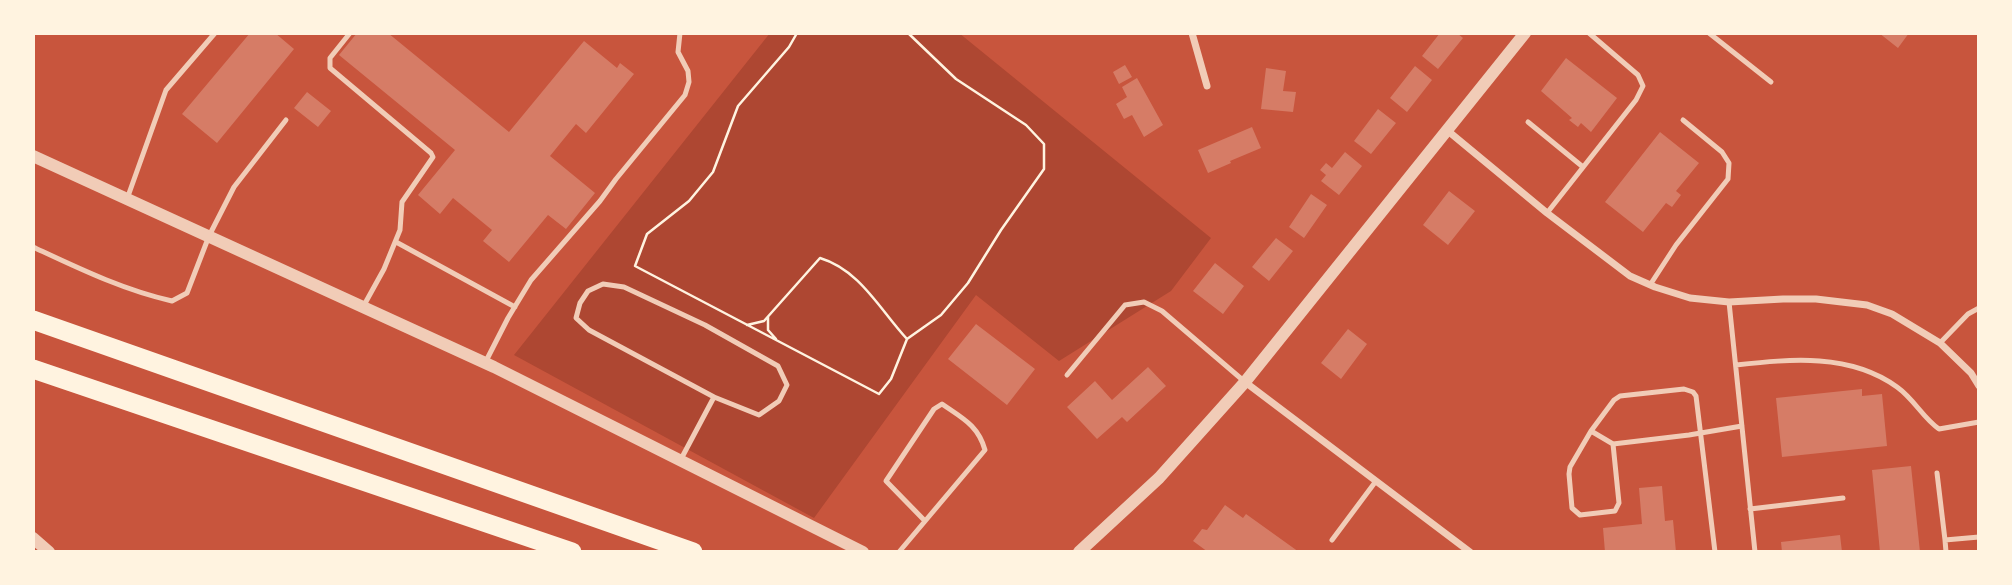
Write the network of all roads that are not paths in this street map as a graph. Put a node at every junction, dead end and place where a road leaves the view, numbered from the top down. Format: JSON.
{"nodes":[{"id":1,"x":215,"y":33,"type":"edge"},
{"id":2,"x":350,"y":33,"type":"edge"},
{"id":3,"x":680,"y":33,"type":"edge"},
{"id":4,"x":1192,"y":33,"type":"edge"},
{"id":5,"x":1525,"y":33,"type":"edge"},
{"id":6,"x":1589,"y":33,"type":"edge"},
{"id":7,"x":1709,"y":33,"type":"edge"},
{"id":8,"x":1771,"y":82,"type":"dead end"},
{"id":9,"x":1207,"y":86,"type":"dead end"},
{"id":10,"x":286,"y":120,"type":"dead end"},
{"id":11,"x":1682,"y":120,"type":"dead end"},
{"id":12,"x":1528,"y":122,"type":"dead end"},
{"id":13,"x":1447,"y":131,"type":"junction"},
{"id":14,"x":33,"y":156,"type":"edge"},
{"id":15,"x":1583,"y":167,"type":"junction"},
{"id":16,"x":127,"y":199,"type":"junction"},
{"id":17,"x":1546,"y":213,"type":"junction"},
{"id":18,"x":209,"y":236,"type":"junction"},
{"id":19,"x":396,"y":242,"type":"junction"},
{"id":20,"x":33,"y":247,"type":"edge"},
{"id":21,"x":1650,"y":285,"type":"junction"},
{"id":22,"x":1729,"y":302,"type":"junction"},
{"id":23,"x":363,"y":307,"type":"junction"},
{"id":24,"x":515,"y":307,"type":"junction"},
{"id":25,"x":1979,"y":308,"type":"edge"},
{"id":26,"x":33,"y":320,"type":"edge"},
{"id":27,"x":1940,"y":343,"type":"junction"},
{"id":28,"x":485,"y":363,"type":"junction"},
{"id":29,"x":1736,"y":365,"type":"junction"},
{"id":30,"x":33,"y":369,"type":"edge"},
{"id":31,"x":1067,"y":375,"type":"dead end"},
{"id":32,"x":1245,"y":382,"type":"junction"},
{"id":33,"x":1979,"y":386,"type":"edge"},
{"id":34,"x":714,"y":397,"type":"junction"},
{"id":35,"x":1979,"y":422,"type":"edge"},
{"id":36,"x":1742,"y":426,"type":"junction"},
{"id":37,"x":1591,"y":431,"type":"junction"},
{"id":38,"x":1702,"y":433,"type":"junction"},
{"id":39,"x":1613,"y":444,"type":"junction"},
{"id":40,"x":680,"y":461,"type":"junction"},
{"id":41,"x":1937,"y":473,"type":"dead end"},
{"id":42,"x":1376,"y":481,"type":"junction"},
{"id":43,"x":1843,"y":498,"type":"dead end"},
{"id":44,"x":1750,"y":509,"type":"junction"},
{"id":45,"x":925,"y":521,"type":"junction"},
{"id":46,"x":1979,"y":537,"type":"edge"},
{"id":47,"x":33,"y":538,"type":"edge"},
{"id":48,"x":1332,"y":540,"type":"dead end"},
{"id":49,"x":1945,"y":540,"type":"junction"},
{"id":50,"x":1079,"y":551,"type":"edge"},
{"id":51,"x":49,"y":552,"type":"edge"},
{"id":52,"x":572,"y":552,"type":"edge"},
{"id":53,"x":693,"y":552,"type":"edge"},
{"id":54,"x":863,"y":552,"type":"edge"},
{"id":55,"x":899,"y":552,"type":"edge"},
{"id":56,"x":1470,"y":552,"type":"edge"},
{"id":57,"x":1715,"y":552,"type":"edge"},
{"id":58,"x":1755,"y":552,"type":"edge"},
{"id":59,"x":1947,"y":552,"type":"edge"}],
"edges":[{"from":1,"to":16,"type":"lane"},
{"from":2,"to":19,"type":"lane"},
{"from":3,"to":24,"type":"lane"},
{"from":4,"to":9,"type":"street"},
{"from":5,"to":13,"type":"street"},
{"from":6,"to":15,"type":"lane"},
{"from":7,"to":8,"type":"lane"},
{"from":10,"to":18,"type":"lane"},
{"from":11,"to":21,"type":"lane"},
{"from":12,"to":15,"type":"lane"},
{"from":13,"to":17,"type":"street"},
{"from":13,"to":32,"type":"street"},
{"from":14,"to":16,"type":"street"},
{"from":15,"to":17,"type":"lane"},
{"from":16,"to":18,"type":"street"},
{"from":17,"to":21,"type":"street"},
{"from":18,"to":20,"type":"lane"},
{"from":18,"to":23,"type":"street"},
{"from":19,"to":23,"type":"lane"},
{"from":19,"to":24,"type":"lane"},
{"from":21,"to":22,"type":"street"},
{"from":22,"to":27,"type":"street"},
{"from":22,"to":29,"type":"lane"},
{"from":23,"to":28,"type":"street"},
{"from":24,"to":28,"type":"lane"},
{"from":25,"to":27,"type":"lane"},
{"from":26,"to":53,"type":"highway"},
{"from":27,"to":33,"type":"street"},
{"from":28,"to":40,"type":"street"},
{"from":29,"to":35,"type":"lane"},
{"from":29,"to":36,"type":"lane"},
{"from":30,"to":52,"type":"highway"},
{"from":31,"to":32,"type":"lane"},
{"from":32,"to":42,"type":"street"},
{"from":32,"to":50,"type":"street"},
{"from":34,"to":34,"type":"lane"},
{"from":34,"to":40,"type":"lane"},
{"from":36,"to":38,"type":"lane"},
{"from":36,"to":44,"type":"lane"},
{"from":37,"to":38,"type":"lane"},
{"from":37,"to":39,"type":"lane"},
{"from":37,"to":39,"type":"lane"},
{"from":38,"to":39,"type":"lane"},
{"from":38,"to":57,"type":"lane"},
{"from":40,"to":54,"type":"street"},
{"from":41,"to":49,"type":"lane"},
{"from":42,"to":48,"type":"lane"},
{"from":42,"to":56,"type":"street"},
{"from":43,"to":44,"type":"lane"},
{"from":44,"to":58,"type":"lane"},
{"from":45,"to":45,"type":"lane"},
{"from":45,"to":55,"type":"lane"},
{"from":46,"to":49,"type":"lane"},
{"from":47,"to":51,"type":"street"},
{"from":49,"to":59,"type":"lane"}]}
